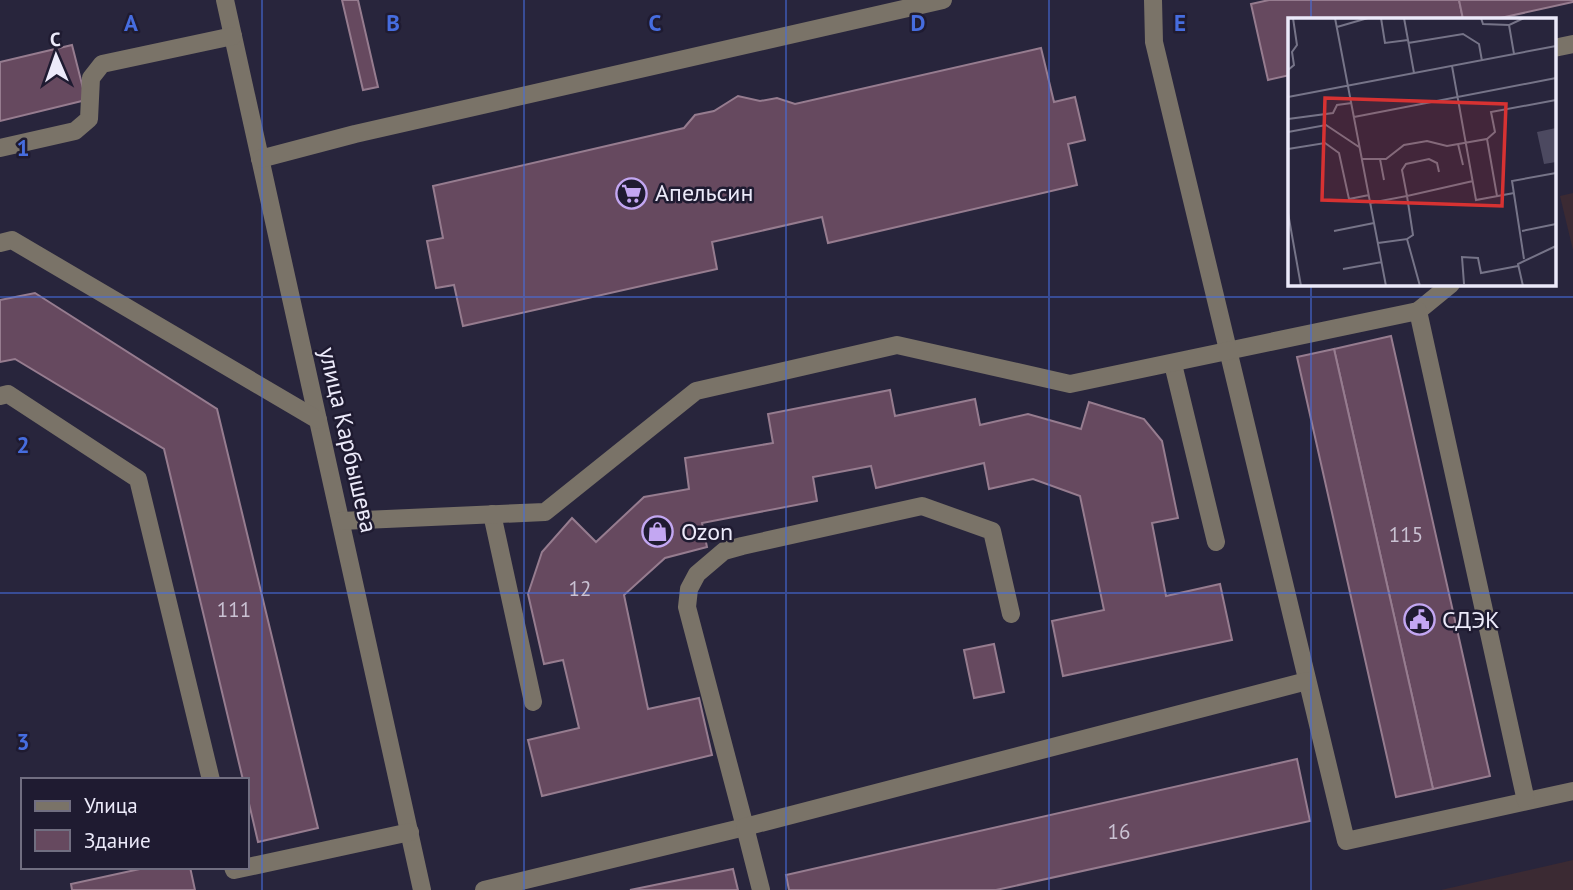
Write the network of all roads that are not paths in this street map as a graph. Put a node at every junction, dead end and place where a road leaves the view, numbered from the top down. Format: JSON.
{"nodes":[{"id":1,"x":225,"y":0,"type":"edge"},
{"id":2,"x":943,"y":0,"type":"edge"},
{"id":3,"x":1153,"y":0,"type":"edge"},
{"id":4,"x":233,"y":36,"type":"junction"},
{"id":5,"x":0,"y":148,"type":"edge"},
{"id":6,"x":260,"y":159,"type":"junction"},
{"id":7,"x":0,"y":243,"type":"edge"},
{"id":8,"x":1450,"y":285,"type":"edge"},
{"id":9,"x":1418,"y":311,"type":"junction"},
{"id":10,"x":1227,"y":353,"type":"junction"},
{"id":11,"x":1173,"y":364,"type":"junction"},
{"id":12,"x":0,"y":396,"type":"edge"},
{"id":13,"x":318,"y":420,"type":"junction"},
{"id":14,"x":492,"y":514,"type":"junction"},
{"id":15,"x":341,"y":521,"type":"junction"},
{"id":16,"x":1216,"y":542,"type":"dead end"},
{"id":17,"x":1011,"y":614,"type":"dead end"},
{"id":18,"x":1307,"y":681,"type":"junction"},
{"id":19,"x":533,"y":702,"type":"dead end"},
{"id":20,"x":211,"y":778,"type":"edge"},
{"id":21,"x":1573,"y":791,"type":"edge"},
{"id":22,"x":1526,"y":801,"type":"junction"},
{"id":23,"x":745,"y":827,"type":"junction"},
{"id":24,"x":410,"y":832,"type":"junction"},
{"id":25,"x":248,"y":867,"type":"edge"},
{"id":26,"x":422,"y":890,"type":"edge"},
{"id":27,"x":484,"y":890,"type":"edge"},
{"id":28,"x":761,"y":890,"type":"edge"}],
"edges":[{"from":1,"to":4,"type":"street","name":"улица Карбышева"},
{"from":2,"to":6,"type":"street"},
{"from":3,"to":10,"type":"street"},
{"from":4,"to":5,"type":"street"},
{"from":4,"to":6,"type":"street","name":"улица Карбышева"},
{"from":6,"to":13,"type":"street","name":"улица Карбышева"},
{"from":7,"to":13,"type":"street"},
{"from":8,"to":9,"type":"street"},
{"from":9,"to":10,"type":"street"},
{"from":9,"to":22,"type":"street"},
{"from":10,"to":11,"type":"street"},
{"from":10,"to":18,"type":"street"},
{"from":11,"to":14,"type":"street"},
{"from":11,"to":16,"type":"street"},
{"from":12,"to":20,"type":"street"},
{"from":13,"to":15,"type":"street","name":"улица Карбышева"},
{"from":14,"to":15,"type":"street"},
{"from":14,"to":19,"type":"street"},
{"from":15,"to":24,"type":"street","name":"улица Карбышева"},
{"from":17,"to":23,"type":"street"},
{"from":18,"to":22,"type":"street"},
{"from":18,"to":23,"type":"street"},
{"from":21,"to":22,"type":"street"},
{"from":23,"to":27,"type":"street"},
{"from":23,"to":28,"type":"street"},
{"from":24,"to":25,"type":"street"},
{"from":24,"to":26,"type":"street","name":"улица Карбышева"}]}
